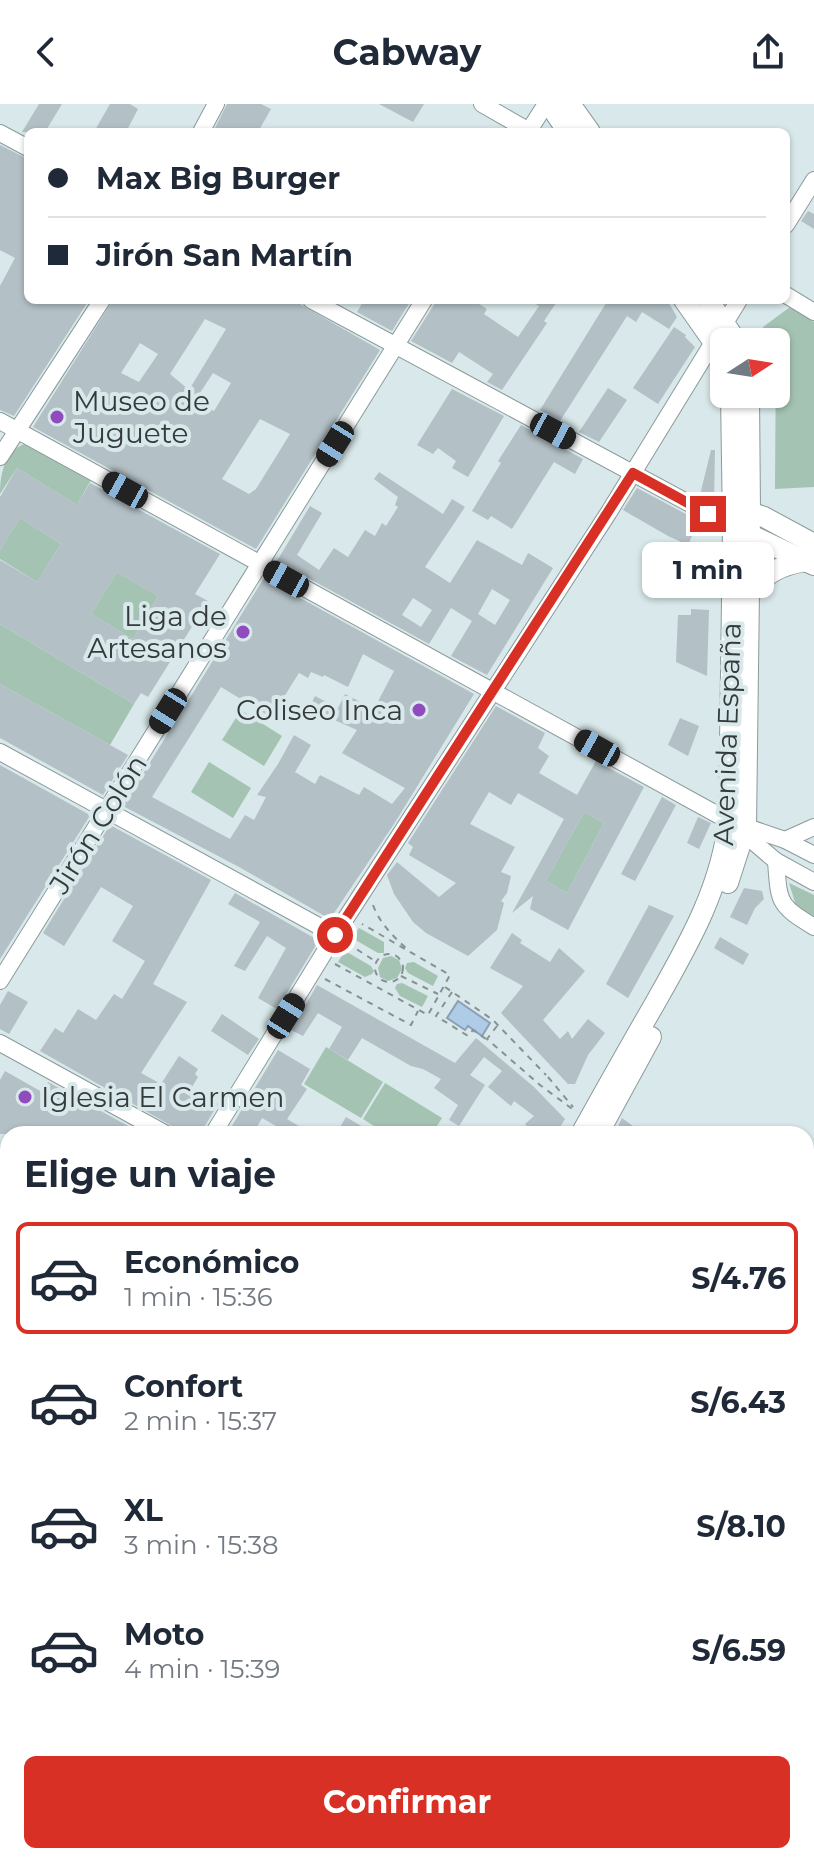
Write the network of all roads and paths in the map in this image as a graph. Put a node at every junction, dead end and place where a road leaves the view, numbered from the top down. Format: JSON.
{"nodes":[{"id":1,"x":216,"y":104,"type":"edge"},
{"id":2,"x":482,"y":104,"type":"edge"},
{"id":3,"x":547,"y":104,"type":"edge"},
{"id":4,"x":570,"y":104,"type":"edge"},
{"id":5,"x":203,"y":128,"type":"edge"},
{"id":6,"x":524,"y":128,"type":"edge"},
{"id":7,"x":531,"y":128,"type":"edge"},
{"id":8,"x":565,"y":128,"type":"edge"},
{"id":9,"x":587,"y":128,"type":"edge"},
{"id":10,"x":0,"y":133,"type":"edge"},
{"id":11,"x":24,"y":146,"type":"edge"},
{"id":12,"x":814,"y":180,"type":"edge"},
{"id":13,"x":790,"y":219,"type":"edge"},
{"id":14,"x":790,"y":297,"type":"edge"},
{"id":15,"x":99,"y":304,"type":"edge"},
{"id":16,"x":318,"y":304,"type":"edge"},
{"id":17,"x":422,"y":304,"type":"edge"},
{"id":18,"x":687,"y":304,"type":"edge"},
{"id":19,"x":711,"y":304,"type":"edge"},
{"id":20,"x":737,"y":304,"type":"edge"},
{"id":21,"x":814,"y":312,"type":"edge"},
{"id":22,"x":725,"y":324,"type":"junction"},
{"id":23,"x":724,"y":328,"type":"edge"},
{"id":24,"x":728,"y":328,"type":"edge"},
{"id":25,"x":710,"y":337,"type":"edge"},
{"id":26,"x":395,"y":347,"type":"junction"},
{"id":27,"x":710,"y":363,"type":"edge"},
{"id":28,"x":732,"y":408,"type":"edge"},
{"id":29,"x":748,"y":408,"type":"edge"},
{"id":30,"x":0,"y":421,"type":"edge"},
{"id":31,"x":17,"y":430,"type":"junction"},
{"id":32,"x":0,"y":457,"type":"edge"},
{"id":33,"x":633,"y":473,"type":"junction"},
{"id":34,"x":741,"y":520,"type":"junction"},
{"id":35,"x":812,"y":551,"type":"edge"},
{"id":36,"x":260,"y":565,"type":"junction"},
{"id":37,"x":748,"y":596,"type":"junction"},
{"id":38,"x":492,"y":690,"type":"junction"},
{"id":39,"x":0,"y":752,"type":"edge"},
{"id":40,"x":107,"y":809,"type":"junction"},
{"id":41,"x":814,"y":827,"type":"edge"},
{"id":42,"x":740,"y":828,"type":"junction"},
{"id":43,"x":785,"y":840,"type":"junction"},
{"id":44,"x":814,"y":855,"type":"edge"},
{"id":45,"x":776,"y":861,"type":"junction"},
{"id":46,"x":814,"y":882,"type":"edge"},
{"id":47,"x":372,"y":900,"type":"dead end"},
{"id":48,"x":358,"y":922,"type":"dead end"},
{"id":49,"x":814,"y":927,"type":"edge"},
{"id":50,"x":339,"y":938,"type":"junction"},
{"id":51,"x":412,"y":953,"type":"junction"},
{"id":52,"x":376,"y":962,"type":"junction"},
{"id":53,"x":334,"y":964,"type":"dead end"},
{"id":54,"x":401,"y":976,"type":"junction"},
{"id":55,"x":325,"y":979,"type":"dead end"},
{"id":56,"x":0,"y":981,"type":"edge"},
{"id":57,"x":444,"y":986,"type":"junction"},
{"id":58,"x":452,"y":991,"type":"junction"},
{"id":59,"x":439,"y":995,"type":"junction"},
{"id":60,"x":419,"y":1010,"type":"junction"},
{"id":61,"x":430,"y":1012,"type":"junction"},
{"id":62,"x":436,"y":1016,"type":"junction"},
{"id":63,"x":497,"y":1025,"type":"junction"},
{"id":64,"x":487,"y":1039,"type":"junction"},
{"id":65,"x":0,"y":1043,"type":"edge"},
{"id":66,"x":151,"y":1126,"type":"edge"},
{"id":67,"x":218,"y":1126,"type":"edge"},
{"id":68,"x":599,"y":1126,"type":"edge"}],
"edges":[{"from":1,"to":5,"type":"street"},
{"from":2,"to":6,"type":"street"},
{"from":3,"to":7,"type":"street"},
{"from":3,"to":8,"type":"main road"},
{"from":4,"to":9,"type":"main road"},
{"from":10,"to":11,"type":"street"},
{"from":12,"to":13,"type":"street"},
{"from":14,"to":21,"type":"street"},
{"from":15,"to":31,"type":"street"},
{"from":16,"to":26,"type":"street"},
{"from":17,"to":26,"type":"street","name":"Jirón Colón"},
{"from":18,"to":25,"type":"main road"},
{"from":19,"to":22,"type":"main road"},
{"from":20,"to":22,"type":"street"},
{"from":22,"to":23,"type":"street"},
{"from":22,"to":24,"type":"main road"},
{"from":26,"to":33,"type":"street"},
{"from":26,"to":36,"type":"street","name":"Jirón Colón"},
{"from":27,"to":33,"type":"street"},
{"from":28,"to":34,"type":"main road","name":"Avenida España"},
{"from":29,"to":34,"type":"main road","name":"Avenida España"},
{"from":30,"to":31,"type":"street"},
{"from":31,"to":32,"type":"street"},
{"from":31,"to":36,"type":"street"},
{"from":33,"to":34,"type":"street"},
{"from":33,"to":38,"type":"street"},
{"from":34,"to":35,"type":"main road"},
{"from":34,"to":37,"type":"main road","name":"Avenida España"},
{"from":34,"to":42,"type":"main road","name":"Avenida España"},
{"from":35,"to":37,"type":"main road"},
{"from":36,"to":38,"type":"street"},
{"from":36,"to":40,"type":"street","name":"Jirón Colón"},
{"from":37,"to":42,"type":"main road","name":"Avenida España"},
{"from":38,"to":42,"type":"street"},
{"from":38,"to":50,"type":"street"},
{"from":39,"to":40,"type":"street"},
{"from":40,"to":50,"type":"street"},
{"from":40,"to":56,"type":"street","name":"Jirón Colón"},
{"from":41,"to":43,"type":"street"},
{"from":42,"to":43,"type":"street"},
{"from":42,"to":45,"type":"street"},
{"from":42,"to":68,"type":"main road","name":"Avenida España"},
{"from":43,"to":44,"type":"street"},
{"from":45,"to":46,"type":"street"},
{"from":45,"to":49,"type":"street"},
{"from":47,"to":51,"type":"path"},
{"from":48,"to":51,"type":"path"},
{"from":50,"to":52,"type":"path"},
{"from":50,"to":67,"type":"street"},
{"from":51,"to":57,"type":"path"},
{"from":52,"to":54,"type":"path"},
{"from":52,"to":54,"type":"path"},
{"from":53,"to":60,"type":"path"},
{"from":54,"to":59,"type":"path"},
{"from":55,"to":60,"type":"path"},
{"from":57,"to":58,"type":"path"},
{"from":57,"to":59,"type":"path"},
{"from":58,"to":62,"type":"path"},
{"from":58,"to":63,"type":"path"},
{"from":59,"to":61,"type":"path"},
{"from":60,"to":61,"type":"path"},
{"from":61,"to":62,"type":"path"},
{"from":62,"to":64,"type":"path"},
{"from":63,"to":64,"type":"path"},
{"from":63,"to":64,"type":"path"},
{"from":65,"to":66,"type":"street"}]}
